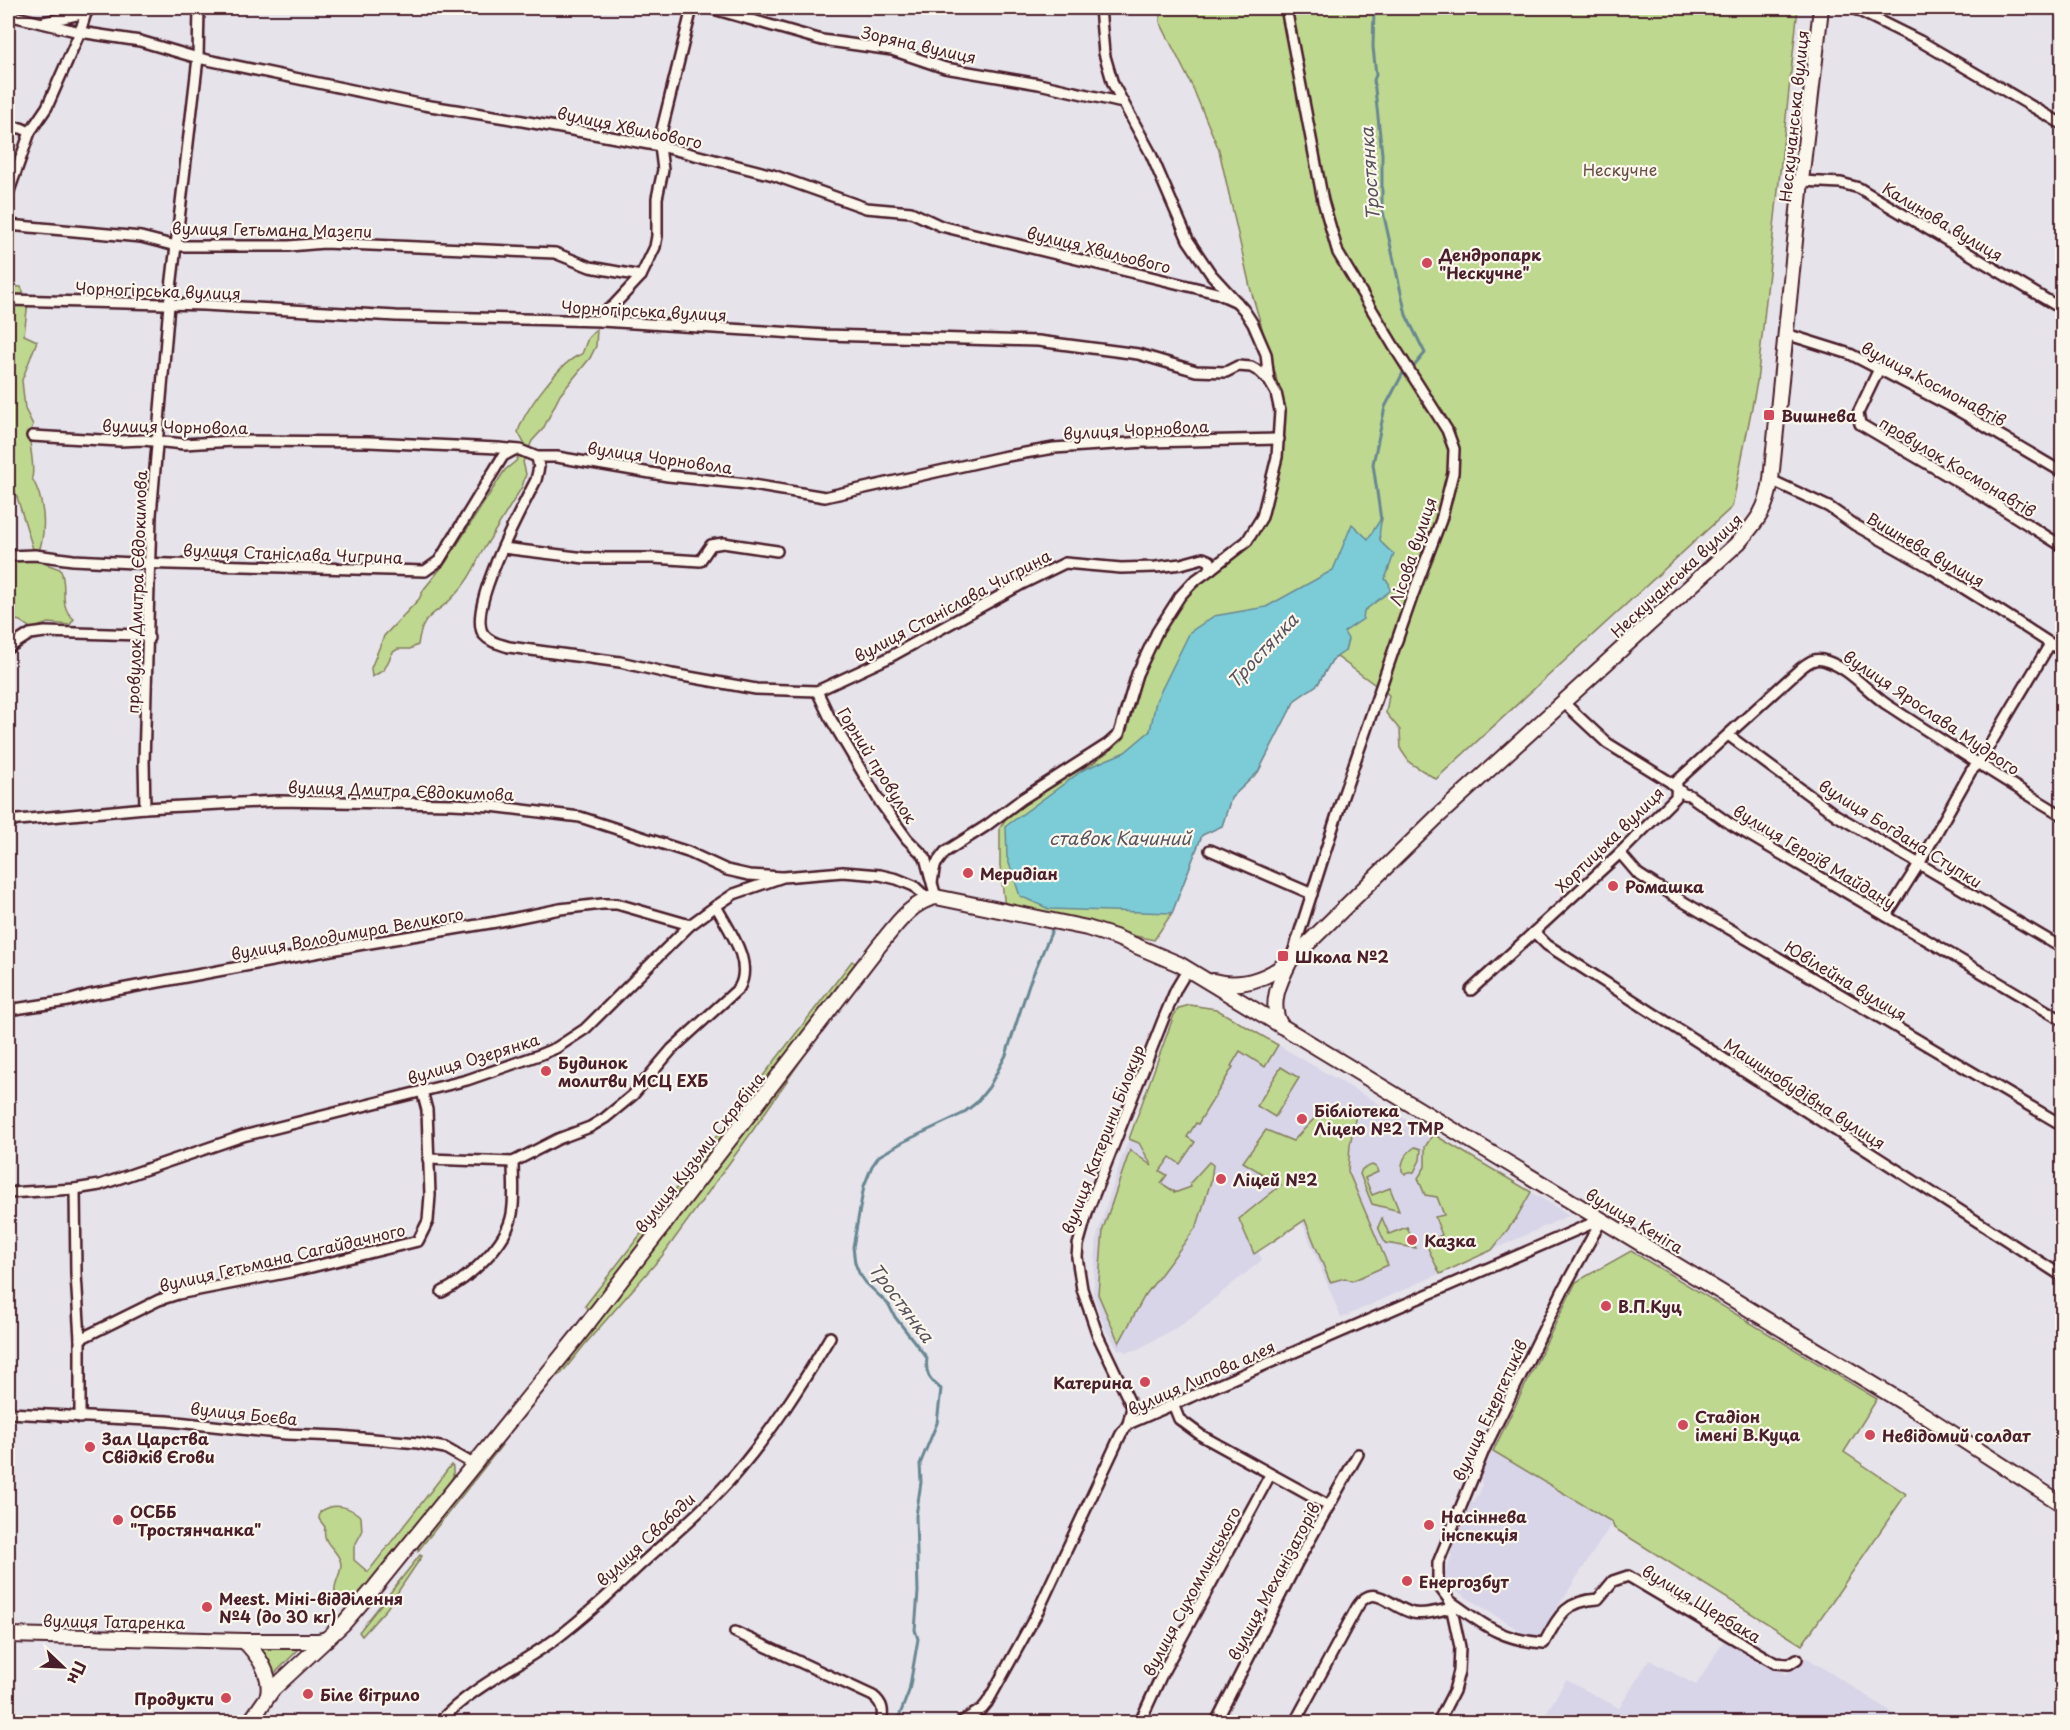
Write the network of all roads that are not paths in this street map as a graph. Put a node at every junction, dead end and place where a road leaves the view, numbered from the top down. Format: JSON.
{"nodes":[{"id":1,"x":199,"y":8,"type":"edge"},
{"id":2,"x":692,"y":8,"type":"edge"},
{"id":3,"x":710,"y":8,"type":"edge"},
{"id":4,"x":1100,"y":8,"type":"edge"},
{"id":5,"x":1286,"y":8,"type":"edge"},
{"id":6,"x":1821,"y":8,"type":"edge"},
{"id":7,"x":1853,"y":8,"type":"edge"},
{"id":8,"x":89,"y":10,"type":"edge"},
{"id":9,"x":8,"y":15,"type":"edge"},
{"id":10,"x":40,"y":23,"type":"junction"},
{"id":11,"x":80,"y":32,"type":"junction"},
{"id":12,"x":198,"y":58,"type":"junction"},
{"id":13,"x":1124,"y":103,"type":"junction"},
{"id":14,"x":2062,"y":124,"type":"edge"},
{"id":15,"x":8,"y":127,"type":"edge"},
{"id":16,"x":30,"y":132,"type":"junction"},
{"id":17,"x":660,"y":146,"type":"junction"},
{"id":18,"x":1801,"y":181,"type":"junction"},
{"id":19,"x":8,"y":194,"type":"edge"},
{"id":20,"x":8,"y":225,"type":"edge"},
{"id":21,"x":176,"y":246,"type":"junction"},
{"id":22,"x":641,"y":276,"type":"junction"},
{"id":23,"x":8,"y":300,"type":"edge"},
{"id":24,"x":1237,"y":302,"type":"junction"},
{"id":25,"x":169,"y":305,"type":"junction"},
{"id":26,"x":2062,"y":309,"type":"edge"},
{"id":27,"x":601,"y":321,"type":"junction"},
{"id":28,"x":1786,"y":334,"type":"junction"},
{"id":29,"x":1879,"y":369,"type":"junction"},
{"id":30,"x":1269,"y":381,"type":"junction"},
{"id":31,"x":32,"y":436,"type":"dead end"},
{"id":32,"x":1279,"y":439,"type":"junction"},
{"id":33,"x":158,"y":441,"type":"junction"},
{"id":34,"x":520,"y":451,"type":"junction"},
{"id":35,"x":537,"y":457,"type":"junction"},
{"id":36,"x":2062,"y":472,"type":"edge"},
{"id":37,"x":1771,"y":480,"type":"junction"},
{"id":38,"x":2062,"y":546,"type":"edge"},
{"id":39,"x":503,"y":548,"type":"junction"},
{"id":40,"x":777,"y":551,"type":"dead end"},
{"id":41,"x":8,"y":556,"type":"edge"},
{"id":42,"x":150,"y":564,"type":"junction"},
{"id":43,"x":1211,"y":569,"type":"junction"},
{"id":44,"x":149,"y":638,"type":"junction"},
{"id":45,"x":2050,"y":644,"type":"junction"},
{"id":46,"x":8,"y":648,"type":"edge"},
{"id":47,"x":2062,"y":651,"type":"edge"},
{"id":48,"x":1813,"y":659,"type":"joint"},
{"id":49,"x":817,"y":691,"type":"junction"},
{"id":50,"x":1563,"y":702,"type":"junction"},
{"id":51,"x":1728,"y":735,"type":"junction"},
{"id":52,"x":1979,"y":763,"type":"junction"},
{"id":53,"x":1676,"y":787,"type":"junction"},
{"id":54,"x":145,"y":808,"type":"junction"},
{"id":55,"x":2062,"y":815,"type":"edge"},
{"id":56,"x":8,"y":821,"type":"edge"},
{"id":57,"x":1210,"y":850,"type":"dead end"},
{"id":58,"x":1620,"y":853,"type":"junction"},
{"id":59,"x":1919,"y":864,"type":"junction"},
{"id":60,"x":783,"y":877,"type":"junction"},
{"id":61,"x":932,"y":883,"type":"junction"},
{"id":62,"x":1312,"y":894,"type":"junction"},
{"id":63,"x":932,"y":898,"type":"junction"},
{"id":64,"x":716,"y":906,"type":"junction"},
{"id":65,"x":1886,"y":916,"type":"junction"},
{"id":66,"x":690,"y":925,"type":"junction"},
{"id":67,"x":1534,"y":932,"type":"junction"},
{"id":68,"x":2062,"y":948,"type":"edge"},
{"id":69,"x":1290,"y":961,"type":"junction"},
{"id":70,"x":1188,"y":969,"type":"junction"},
{"id":71,"x":1202,"y":978,"type":"junction"},
{"id":72,"x":1471,"y":990,"type":"dead end"},
{"id":73,"x":8,"y":1010,"type":"edge"},
{"id":74,"x":2062,"y":1020,"type":"edge"},
{"id":75,"x":1281,"y":1026,"type":"junction"},
{"id":76,"x":422,"y":1091,"type":"junction"},
{"id":77,"x":2062,"y":1125,"type":"edge"},
{"id":78,"x":428,"y":1159,"type":"junction"},
{"id":79,"x":513,"y":1162,"type":"junction"},
{"id":80,"x":75,"y":1189,"type":"junction"},
{"id":81,"x":8,"y":1193,"type":"edge"},
{"id":82,"x":1602,"y":1219,"type":"junction"},
{"id":83,"x":2062,"y":1276,"type":"edge"},
{"id":84,"x":442,"y":1292,"type":"dead end"},
{"id":85,"x":830,"y":1337,"type":"dead end"},
{"id":86,"x":80,"y":1339,"type":"junction"},
{"id":87,"x":1173,"y":1404,"type":"junction"},
{"id":88,"x":8,"y":1413,"type":"edge"},
{"id":89,"x":80,"y":1418,"type":"junction"},
{"id":90,"x":1128,"y":1424,"type":"junction"},
{"id":91,"x":1358,"y":1454,"type":"dead end"},
{"id":92,"x":473,"y":1464,"type":"junction"},
{"id":93,"x":1270,"y":1475,"type":"junction"},
{"id":94,"x":2062,"y":1504,"type":"edge"},
{"id":95,"x":1329,"y":1506,"type":"junction"},
{"id":96,"x":1450,"y":1605,"type":"junction"},
{"id":97,"x":735,"y":1632,"type":"dead end"},
{"id":98,"x":8,"y":1635,"type":"edge"},
{"id":99,"x":327,"y":1639,"type":"junction"},
{"id":100,"x":244,"y":1641,"type":"junction"},
{"id":101,"x":1797,"y":1659,"type":"dead end"},
{"id":102,"x":268,"y":1695,"type":"junction"},
{"id":103,"x":250,"y":1722,"type":"edge"},
{"id":104,"x":439,"y":1722,"type":"edge"},
{"id":105,"x":882,"y":1722,"type":"edge"},
{"id":106,"x":961,"y":1722,"type":"edge"},
{"id":107,"x":1140,"y":1722,"type":"edge"},
{"id":108,"x":1216,"y":1722,"type":"edge"},
{"id":109,"x":1295,"y":1722,"type":"edge"},
{"id":110,"x":1438,"y":1722,"type":"edge"}],
"edges":[{"from":1,"to":12,"type":"street","name":"провулок Дмитра Євдокимова"},
{"from":2,"to":17,"type":"street"},
{"from":3,"to":13,"type":"street","name":"Зоряна вулиця"},
{"from":4,"to":13,"type":"street"},
{"from":5,"to":62,"type":"street","name":"Лісова вулиця"},
{"from":6,"to":18,"type":"main road","name":"Нескучанська вулиця"},
{"from":7,"to":14,"type":"street"},
{"from":8,"to":10,"type":"street"},
{"from":8,"to":11,"type":"street"},
{"from":9,"to":10,"type":"street","name":"вулиця Хвильового"},
{"from":10,"to":11,"type":"street","name":"вулиця Хвильового"},
{"from":11,"to":12,"type":"street","name":"вулиця Хвильового"},
{"from":11,"to":16,"type":"street"},
{"from":12,"to":17,"type":"street","name":"вулиця Хвильового"},
{"from":12,"to":21,"type":"street","name":"провулок Дмитра Євдокимова"},
{"from":13,"to":24,"type":"street"},
{"from":15,"to":16,"type":"street"},
{"from":16,"to":19,"type":"street"},
{"from":17,"to":22,"type":"street"},
{"from":17,"to":24,"type":"street","name":"вулиця Хвильового"},
{"from":18,"to":26,"type":"street","name":"Калинова вулиця"},
{"from":18,"to":28,"type":"main road","name":"Нескучанська вулиця"},
{"from":20,"to":21,"type":"street","name":"вулиця Гетьмана Мазепи"},
{"from":21,"to":22,"type":"street","name":"вулиця Гетьмана Мазепи"},
{"from":21,"to":25,"type":"street","name":"провулок Дмитра Євдокимова"},
{"from":22,"to":27,"type":"street"},
{"from":23,"to":25,"type":"street","name":"Чорногірська вулиця"},
{"from":24,"to":30,"type":"street"},
{"from":25,"to":27,"type":"street","name":"Чорногірська вулиця"},
{"from":25,"to":33,"type":"street","name":"провулок Дмитра Євдокимова"},
{"from":27,"to":30,"type":"street","name":"Чорногірська вулиця"},
{"from":28,"to":29,"type":"street","name":"вулиця Космонавтів"},
{"from":28,"to":37,"type":"main road","name":"Нескучанська вулиця"},
{"from":29,"to":36,"type":"street","name":"вулиця Космонавтів"},
{"from":29,"to":38,"type":"street","name":"провулок Космонавтів"},
{"from":30,"to":32,"type":"street"},
{"from":31,"to":33,"type":"street","name":"вулиця Чорновола"},
{"from":32,"to":35,"type":"street","name":"вулиця Чорновола"},
{"from":32,"to":43,"type":"street"},
{"from":33,"to":34,"type":"street","name":"вулиця Чорновола"},
{"from":33,"to":42,"type":"street","name":"провулок Дмитра Євдокимова"},
{"from":34,"to":35,"type":"street","name":"вулиця Чорновола"},
{"from":34,"to":42,"type":"street","name":"вулиця Станіслава Чигрина"},
{"from":35,"to":39,"type":"street","name":"вулиця Станіслава Чигрина"},
{"from":37,"to":45,"type":"street","name":"Вишнева вулиця"},
{"from":37,"to":50,"type":"main road","name":"Нескучанська вулиця"},
{"from":39,"to":40,"type":"street"},
{"from":39,"to":49,"type":"street","name":"вулиця Станіслава Чигрина"},
{"from":41,"to":42,"type":"street","name":"вулиця Станіслава Чигрина"},
{"from":42,"to":44,"type":"street","name":"провулок Дмитра Євдокимова"},
{"from":43,"to":49,"type":"street","name":"вулиця Станіслава Чигрина"},
{"from":43,"to":61,"type":"street"},
{"from":44,"to":46,"type":"street"},
{"from":44,"to":54,"type":"street","name":"провулок Дмитра Євдокимова"},
{"from":45,"to":47,"type":"street","name":"Вишнева вулиця"},
{"from":45,"to":52,"type":"street"},
{"from":48,"to":51,"type":"street","name":"Хортицька вулиця"},
{"from":48,"to":52,"type":"street","name":"вулиця Ярослава Мудрого"},
{"from":49,"to":61,"type":"street","name":"Горний провулок"},
{"from":50,"to":53,"type":"street","name":"вулиця Героїв Майдану"},
{"from":50,"to":69,"type":"main road","name":"Нескучанська вулиця"},
{"from":51,"to":53,"type":"street","name":"Хортицька вулиця"},
{"from":51,"to":59,"type":"street","name":"вулиця Богдана Ступки"},
{"from":52,"to":55,"type":"street","name":"вулиця Ярослава Мудрого"},
{"from":52,"to":59,"type":"street"},
{"from":53,"to":58,"type":"street","name":"Хортицька вулиця"},
{"from":53,"to":65,"type":"street","name":"вулиця Героїв Майдану"},
{"from":54,"to":56,"type":"street","name":"вулиця Дмитра Євдокимова"},
{"from":54,"to":60,"type":"street","name":"вулиця Дмитра Євдокимова"},
{"from":57,"to":62,"type":"street"},
{"from":58,"to":67,"type":"street","name":"Хортицька вулиця"},
{"from":58,"to":77,"type":"street","name":"Ювілейна вулиця"},
{"from":59,"to":65,"type":"street"},
{"from":59,"to":68,"type":"street","name":"вулиця Богдана Ступки"},
{"from":60,"to":63,"type":"street","name":"вулиця Озерянка"},
{"from":60,"to":64,"type":"street","name":"вулиця Озерянка"},
{"from":61,"to":63,"type":"street"},
{"from":62,"to":69,"type":"street","name":"Лісова вулиця"},
{"from":63,"to":70,"type":"main road"},
{"from":63,"to":92,"type":"main road","name":"вулиця Кузьми Скрябіна"},
{"from":64,"to":66,"type":"street","name":"вулиця Озерянка"},
{"from":64,"to":79,"type":"street"},
{"from":65,"to":74,"type":"street","name":"вулиця Героїв Майдану"},
{"from":66,"to":73,"type":"street","name":"вулиця Володимира Великого"},
{"from":66,"to":76,"type":"street","name":"вулиця Озерянка"},
{"from":67,"to":72,"type":"street","name":"Хортицька вулиця"},
{"from":67,"to":83,"type":"street","name":"Машинобудівна вулиця"},
{"from":69,"to":71,"type":"main road"},
{"from":69,"to":75,"type":"main road","name":"Нескучанська вулиця"},
{"from":70,"to":71,"type":"main road","name":"вулиця Кеніга"},
{"from":70,"to":90,"type":"street","name":"вулиця Катерини Білокур"},
{"from":71,"to":75,"type":"main road","name":"вулиця Кеніга"},
{"from":75,"to":82,"type":"main road","name":"вулиця Кеніга"},
{"from":76,"to":78,"type":"street","name":"вулиця Гетьмана Сагайдачного"},
{"from":76,"to":80,"type":"street","name":"вулиця Озерянка"},
{"from":78,"to":79,"type":"street"},
{"from":78,"to":86,"type":"street","name":"вулиця Гетьмана Сагайдачного"},
{"from":79,"to":84,"type":"street"},
{"from":80,"to":81,"type":"street","name":"вулиця Озерянка"},
{"from":80,"to":86,"type":"street"},
{"from":82,"to":87,"type":"street","name":"вулиця Липова алея"},
{"from":82,"to":94,"type":"main road","name":"вулиця Кеніга"},
{"from":82,"to":96,"type":"street","name":"вулиця Енергетиків"},
{"from":85,"to":104,"type":"street","name":"вулиця Свободи"},
{"from":86,"to":89,"type":"street"},
{"from":87,"to":90,"type":"street","name":"вулиця Липова алея"},
{"from":87,"to":93,"type":"street"},
{"from":88,"to":89,"type":"street","name":"вулиця Боєва"},
{"from":89,"to":92,"type":"street","name":"вулиця Боєва"},
{"from":90,"to":106,"type":"street","name":"вулиця Липова алея"},
{"from":91,"to":95,"type":"street","name":"вулиця Механізаторів"},
{"from":92,"to":99,"type":"main road","name":"вулиця Кузьми Скрябіна"},
{"from":93,"to":95,"type":"street"},
{"from":93,"to":107,"type":"street","name":"вулиця Сухомлинського"},
{"from":95,"to":108,"type":"street","name":"вулиця Механізаторів"},
{"from":96,"to":101,"type":"street","name":"вулиця Щербака"},
{"from":96,"to":109,"type":"street"},
{"from":96,"to":110,"type":"street","name":"вулиця Енергетиків"},
{"from":97,"to":105,"type":"street"},
{"from":98,"to":100,"type":"main road","name":"вулиця Татаренка"},
{"from":99,"to":100,"type":"main road","name":"вулиця Татаренка"},
{"from":99,"to":102,"type":"main road","name":"вулиця Кузьми Скрябіна"},
{"from":100,"to":102,"type":"main road"},
{"from":102,"to":103,"type":"main road","name":"вулиця Кузьми Скрябіна"}]}
